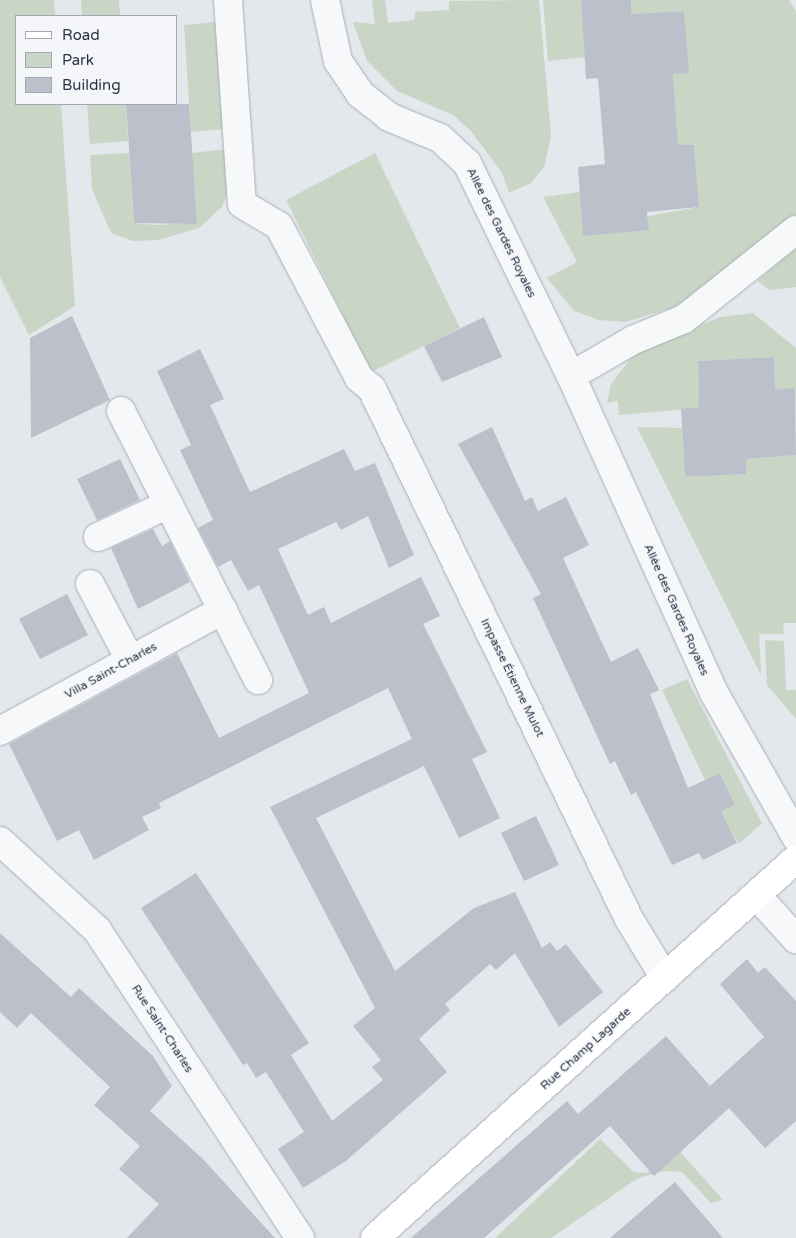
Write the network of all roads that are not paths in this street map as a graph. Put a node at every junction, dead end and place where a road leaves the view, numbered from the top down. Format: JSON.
{"nodes":[{"id":1,"x":228,"y":0,"type":"edge"},
{"id":2,"x":324,"y":0,"type":"edge"},
{"id":3,"x":796,"y":230,"type":"edge"},
{"id":4,"x":571,"y":376,"type":"junction"},
{"id":5,"x":122,"y":412,"type":"dead end"},
{"id":6,"x":169,"y":504,"type":"junction"},
{"id":7,"x":98,"y":537,"type":"dead end"},
{"id":8,"x":90,"y":584,"type":"dead end"},
{"id":9,"x":223,"y":610,"type":"junction"},
{"id":10,"x":130,"y":660,"type":"junction"},
{"id":11,"x":258,"y":680,"type":"dead end"},
{"id":12,"x":0,"y":731,"type":"edge"},
{"id":13,"x":796,"y":837,"type":"edge"},
{"id":14,"x":0,"y":841,"type":"edge"},
{"id":15,"x":796,"y":859,"type":"edge"},
{"id":16,"x":758,"y":897,"type":"junction"},
{"id":17,"x":796,"y":939,"type":"edge"},
{"id":18,"x":666,"y":978,"type":"junction"},
{"id":19,"x":300,"y":1238,"type":"edge"},
{"id":20,"x":375,"y":1238,"type":"edge"}],
"edges":[{"from":1,"to":18,"type":"street","name":"Impasse Étienne Mulot"},
{"from":2,"to":4,"type":"street","name":"Allée des Gardes Royales"},
{"from":3,"to":4,"type":"street"},
{"from":4,"to":13,"type":"street","name":"Allée des Gardes Royales"},
{"from":5,"to":6,"type":"street"},
{"from":6,"to":7,"type":"street"},
{"from":6,"to":9,"type":"street"},
{"from":8,"to":10,"type":"street"},
{"from":9,"to":10,"type":"street","name":"Villa Saint-Charles"},
{"from":9,"to":11,"type":"street"},
{"from":10,"to":12,"type":"street","name":"Villa Saint-Charles"},
{"from":14,"to":19,"type":"street","name":"Rue Saint-Charles"},
{"from":15,"to":16,"type":"main road","name":"Rue Champ Lagarde"},
{"from":16,"to":17,"type":"street"},
{"from":16,"to":18,"type":"main road","name":"Rue Champ Lagarde"},
{"from":18,"to":20,"type":"main road","name":"Rue Champ Lagarde"}]}
